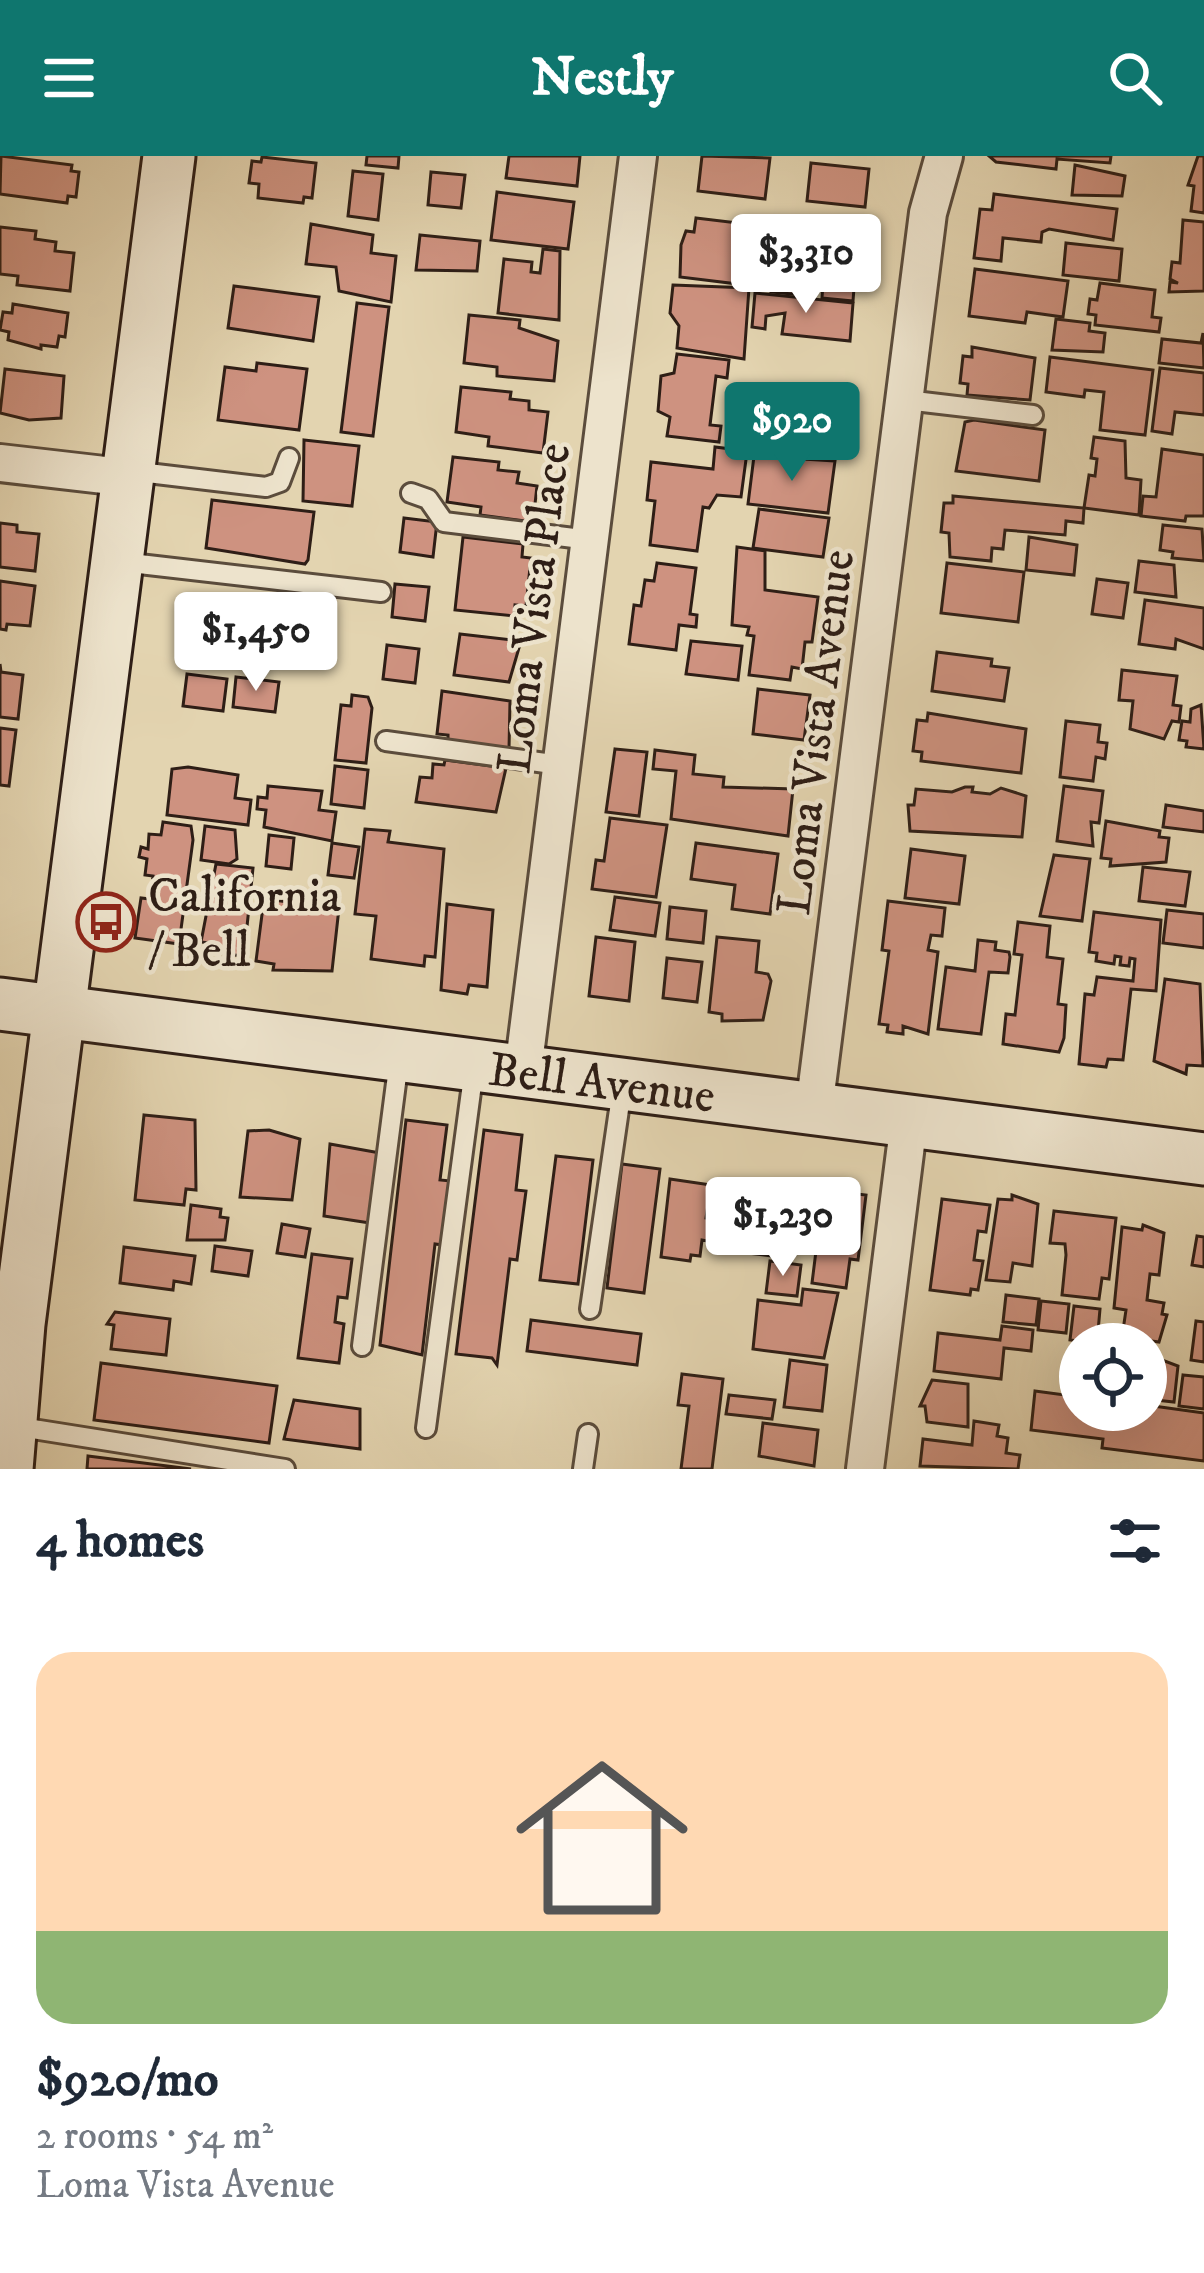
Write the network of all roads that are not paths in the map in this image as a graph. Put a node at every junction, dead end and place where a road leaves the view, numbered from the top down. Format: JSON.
{"nodes":[{"id":1,"x":169,"y":156,"type":"edge"},
{"id":2,"x":638,"y":156,"type":"edge"},
{"id":3,"x":944,"y":156,"type":"edge"},
{"id":4,"x":906,"y":400,"type":"junction"},
{"id":5,"x":1033,"y":415,"type":"dead end"},
{"id":6,"x":289,"y":458,"type":"dead end"},
{"id":7,"x":0,"y":463,"type":"edge"},
{"id":8,"x":131,"y":475,"type":"junction"},
{"id":9,"x":411,"y":494,"type":"dead end"},
{"id":10,"x":590,"y":540,"type":"junction"},
{"id":11,"x":117,"y":562,"type":"junction"},
{"id":12,"x":381,"y":592,"type":"dead end"},
{"id":13,"x":386,"y":741,"type":"dead end"},
{"id":14,"x":560,"y":765,"type":"junction"},
{"id":15,"x":0,"y":1004,"type":"edge"},
{"id":16,"x":58,"y":1011,"type":"junction"},
{"id":17,"x":399,"y":1055,"type":"junction"},
{"id":18,"x":499,"y":1068,"type":"junction"},
{"id":19,"x":623,"y":1084,"type":"junction"},
{"id":20,"x":814,"y":1108,"type":"junction"},
{"id":21,"x":909,"y":1121,"type":"junction"},
{"id":22,"x":1204,"y":1159,"type":"edge"},
{"id":23,"x":590,"y":1309,"type":"dead end"},
{"id":24,"x":9,"y":1323,"type":"edge"},
{"id":25,"x":362,"y":1346,"type":"dead end"},
{"id":26,"x":426,"y":1428,"type":"dead end"},
{"id":27,"x":588,"y":1434,"type":"dead end"},
{"id":28,"x":8,"y":1445,"type":"edge"},
{"id":29,"x":285,"y":1469,"type":"edge"},
{"id":30,"x":583,"y":1469,"type":"edge"},
{"id":31,"x":865,"y":1469,"type":"edge"}],
"edges":[{"from":1,"to":8,"type":"street"},
{"from":2,"to":10,"type":"street","name":"Loma Vista Place"},
{"from":3,"to":4,"type":"street","name":"Loma Vista Avenue"},
{"from":4,"to":5,"type":"lane"},
{"from":4,"to":20,"type":"street","name":"Loma Vista Avenue"},
{"from":6,"to":8,"type":"lane"},
{"from":7,"to":8,"type":"street"},
{"from":8,"to":11,"type":"street"},
{"from":9,"to":10,"type":"lane"},
{"from":10,"to":14,"type":"street","name":"Loma Vista Place"},
{"from":11,"to":12,"type":"lane"},
{"from":11,"to":16,"type":"street"},
{"from":13,"to":14,"type":"lane"},
{"from":14,"to":18,"type":"street","name":"Loma Vista Place"},
{"from":15,"to":16,"type":"street","name":"Bell Avenue"},
{"from":16,"to":17,"type":"street","name":"Bell Avenue"},
{"from":16,"to":24,"type":"street"},
{"from":17,"to":18,"type":"street","name":"Bell Avenue"},
{"from":17,"to":25,"type":"lane"},
{"from":18,"to":19,"type":"street","name":"Bell Avenue"},
{"from":18,"to":26,"type":"lane"},
{"from":19,"to":20,"type":"street","name":"Bell Avenue"},
{"from":19,"to":23,"type":"lane"},
{"from":20,"to":21,"type":"street","name":"Bell Avenue"},
{"from":21,"to":22,"type":"street","name":"Bell Avenue"},
{"from":21,"to":31,"type":"street"},
{"from":24,"to":28,"type":"street"},
{"from":27,"to":30,"type":"lane"},
{"from":28,"to":29,"type":"lane"}]}
